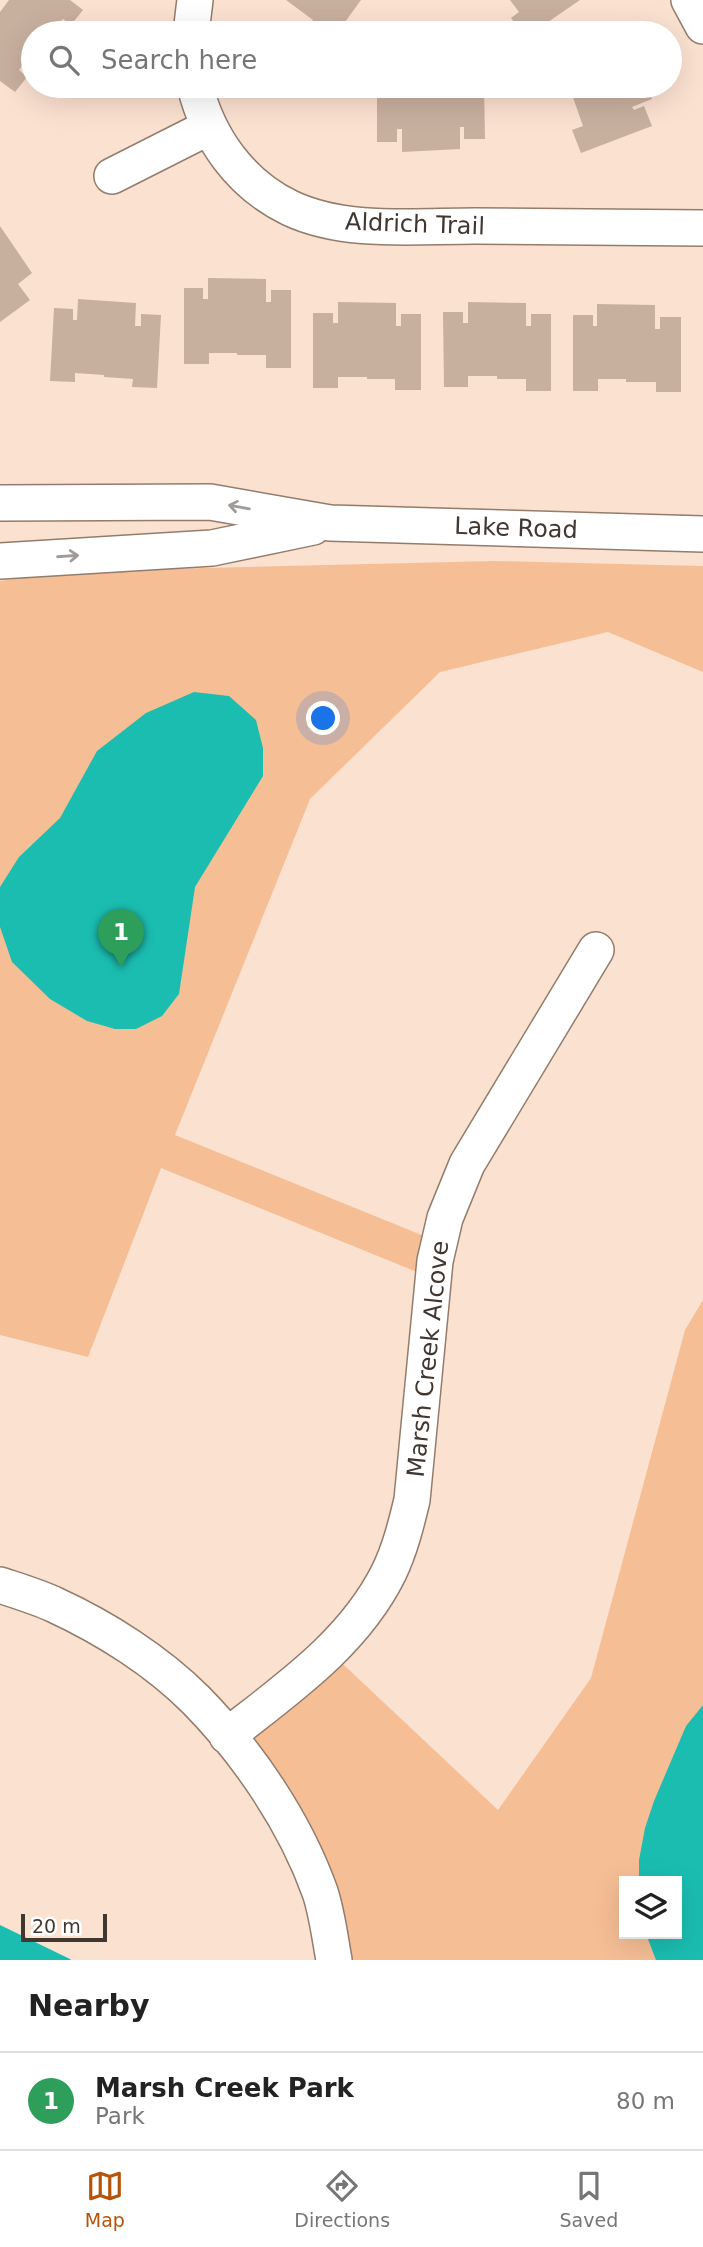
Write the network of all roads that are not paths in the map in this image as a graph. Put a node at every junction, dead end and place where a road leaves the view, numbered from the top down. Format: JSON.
{"nodes":[{"id":1,"x":195,"y":0,"type":"edge"},
{"id":2,"x":689,"y":0,"type":"edge"},
{"id":3,"x":192,"y":21,"type":"edge"},
{"id":4,"x":703,"y":26,"type":"edge"},
{"id":5,"x":199,"y":98,"type":"edge"},
{"id":6,"x":209,"y":127,"type":"junction"},
{"id":7,"x":112,"y":176,"type":"dead end"},
{"id":8,"x":703,"y":228,"type":"edge"},
{"id":9,"x":0,"y":503,"type":"edge"},
{"id":10,"x":330,"y":523,"type":"junction"},
{"id":11,"x":703,"y":534,"type":"edge"},
{"id":12,"x":0,"y":561,"type":"edge"},
{"id":13,"x":596,"y":950,"type":"dead end"},
{"id":14,"x":0,"y":1585,"type":"edge"},
{"id":15,"x":227,"y":1736,"type":"junction"},
{"id":16,"x":334,"y":1960,"type":"edge"}],
"edges":[{"from":1,"to":3,"type":"street"},
{"from":2,"to":4,"type":"street"},
{"from":5,"to":6,"type":"street","name":"Aldrich Trail"},
{"from":6,"to":7,"type":"street"},
{"from":6,"to":8,"type":"street","name":"Aldrich Trail"},
{"from":10,"to":9,"type":"street","name":"Lake Road","one_way":true},
{"from":10,"to":11,"type":"street","name":"Lake Road"},
{"from":12,"to":10,"type":"street","name":"Lake Road","one_way":true},
{"from":13,"to":15,"type":"street","name":"Marsh Creek Alcove"},
{"from":14,"to":15,"type":"street"},
{"from":15,"to":16,"type":"street"}]}
